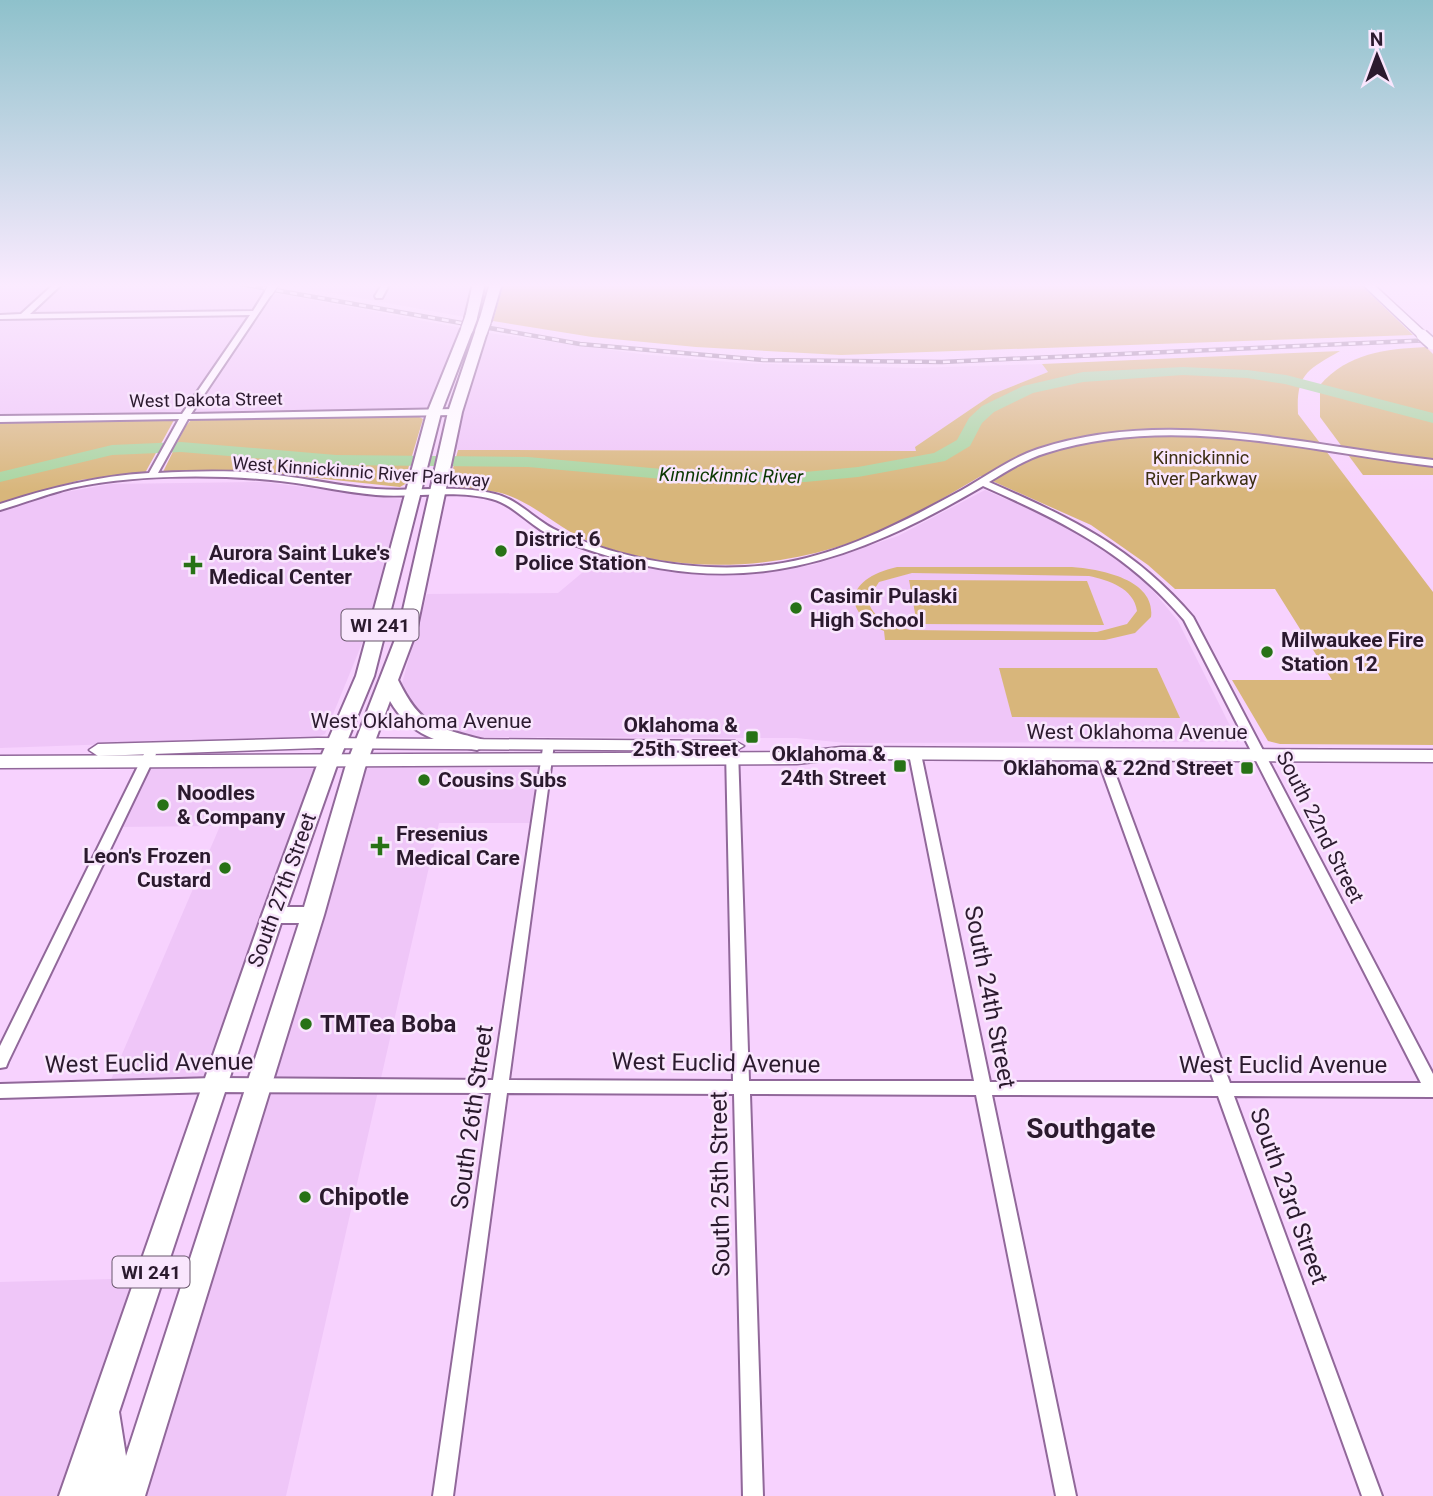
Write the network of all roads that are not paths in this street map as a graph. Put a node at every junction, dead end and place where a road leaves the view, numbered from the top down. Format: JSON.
{"nodes":[{"id":1,"x":228,"y":353,"type":"edge"},
{"id":2,"x":458,"y":353,"type":"edge"},
{"id":3,"x":474,"y":353,"type":"edge"},
{"id":4,"x":434,"y":412,"type":"junction"},
{"id":5,"x":455,"y":412,"type":"junction"},
{"id":6,"x":185,"y":416,"type":"junction"},
{"id":7,"x":0,"y":419,"type":"edge"},
{"id":8,"x":1433,"y":463,"type":"edge"},
{"id":9,"x":151,"y":477,"type":"junction"},
{"id":10,"x":430,"y":477,"type":"junction"},
{"id":11,"x":982,"y":482,"type":"junction"},
{"id":12,"x":415,"y":493,"type":"junction"},
{"id":13,"x":439,"y":493,"type":"junction"},
{"id":14,"x":0,"y":507,"type":"edge"},
{"id":15,"x":428,"y":538,"type":"junction"},
{"id":16,"x":397,"y":561,"type":"junction"},
{"id":17,"x":420,"y":574,"type":"junction"},
{"id":18,"x":389,"y":681,"type":"junction"},
{"id":19,"x":477,"y":744,"type":"junction"},
{"id":20,"x":334,"y":751,"type":"junction"},
{"id":21,"x":361,"y":751,"type":"junction"},
{"id":22,"x":0,"y":752,"type":"edge"},
{"id":23,"x":547,"y":752,"type":"junction"},
{"id":24,"x":732,"y":752,"type":"junction"},
{"id":25,"x":915,"y":754,"type":"junction"},
{"id":26,"x":1102,"y":754,"type":"junction"},
{"id":27,"x":150,"y":755,"type":"junction"},
{"id":28,"x":1259,"y":755,"type":"junction"},
{"id":29,"x":1433,"y":756,"type":"edge"},
{"id":30,"x":0,"y":762,"type":"edge"},
{"id":31,"x":273,"y":915,"type":"junction"},
{"id":32,"x":313,"y":915,"type":"junction"},
{"id":33,"x":0,"y":1062,"type":"edge"},
{"id":34,"x":214,"y":1085,"type":"junction"},
{"id":35,"x":257,"y":1085,"type":"junction"},
{"id":36,"x":501,"y":1086,"type":"junction"},
{"id":37,"x":742,"y":1087,"type":"junction"},
{"id":38,"x":984,"y":1089,"type":"junction"},
{"id":39,"x":1223,"y":1089,"type":"junction"},
{"id":40,"x":1433,"y":1090,"type":"edge"},
{"id":41,"x":0,"y":1091,"type":"edge"},
{"id":42,"x":105,"y":1409,"type":"junction"},
{"id":43,"x":75,"y":1496,"type":"edge"},
{"id":44,"x":99,"y":1496,"type":"edge"},
{"id":45,"x":129,"y":1496,"type":"edge"},
{"id":46,"x":443,"y":1496,"type":"edge"},
{"id":47,"x":753,"y":1496,"type":"edge"},
{"id":48,"x":1066,"y":1496,"type":"edge"},
{"id":49,"x":1372,"y":1496,"type":"edge"}],
"edges":[{"from":1,"to":6,"type":"street"},
{"from":2,"to":4,"type":"main road"},
{"from":3,"to":5,"type":"main road","name":"South 27th Street","number":"WI 241"},
{"from":4,"to":5,"type":"street","name":"West Dakota Street"},
{"from":4,"to":6,"type":"street","name":"West Dakota Street"},
{"from":4,"to":10,"type":"main road"},
{"from":5,"to":10,"type":"main road","name":"South 27th Street","number":"WI 241"},
{"from":6,"to":7,"type":"street","name":"West Dakota Street"},
{"from":6,"to":9,"type":"street"},
{"from":8,"to":11,"type":"street","name":"West Kinnickinnic River Parkway"},
{"from":9,"to":12,"type":"street","name":"West Kinnickinnic River Parkway"},
{"from":9,"to":14,"type":"street","name":"West Kinnickinnic River Parkway"},
{"from":10,"to":12,"type":"main road","name":"South 27th Street","number":"WI 241"},
{"from":10,"to":13,"type":"main road"},
{"from":11,"to":13,"type":"street","name":"West Kinnickinnic River Parkway"},
{"from":11,"to":28,"type":"street","name":"South 22nd Street"},
{"from":12,"to":13,"type":"street","name":"West Kinnickinnic River Parkway"},
{"from":12,"to":15,"type":"main road"},
{"from":12,"to":16,"type":"main road","name":"South 27th Street","number":"WI 241"},
{"from":13,"to":15,"type":"main road","name":"South 27th Street","number":"WI 241"},
{"from":15,"to":17,"type":"main road","name":"South 27th Street","number":"WI 241"},
{"from":16,"to":17,"type":"main road"},
{"from":16,"to":20,"type":"main road","name":"South 27th Street","number":"WI 241"},
{"from":17,"to":18,"type":"main road","name":"South 27th Street","number":"WI 241"},
{"from":18,"to":19,"type":"main road"},
{"from":18,"to":21,"type":"main road","name":"South 27th Street","number":"WI 241"},
{"from":19,"to":21,"type":"main road","name":"West Oklahoma Avenue"},
{"from":19,"to":23,"type":"main road","name":"West Oklahoma Avenue"},
{"from":20,"to":21,"type":"main road","name":"West Oklahoma Avenue"},
{"from":20,"to":27,"type":"main road","name":"West Oklahoma Avenue"},
{"from":20,"to":31,"type":"main road","name":"South 27th Street","number":"WI 241"},
{"from":21,"to":23,"type":"main road","name":"West Oklahoma Avenue"},
{"from":21,"to":32,"type":"main road","name":"South 27th Street","number":"WI 241"},
{"from":22,"to":27,"type":"main road","name":"West Oklahoma Avenue"},
{"from":23,"to":24,"type":"main road","name":"West Oklahoma Avenue"},
{"from":23,"to":36,"type":"street","name":"South 26th Street"},
{"from":24,"to":25,"type":"main road","name":"West Oklahoma Avenue"},
{"from":24,"to":37,"type":"street","name":"South 25th Street"},
{"from":25,"to":26,"type":"main road","name":"West Oklahoma Avenue"},
{"from":25,"to":38,"type":"street","name":"South 24th Street"},
{"from":26,"to":28,"type":"main road","name":"West Oklahoma Avenue"},
{"from":26,"to":39,"type":"street","name":"South 23rd Street"},
{"from":27,"to":30,"type":"main road","name":"West Oklahoma Avenue"},
{"from":27,"to":33,"type":"street"},
{"from":28,"to":29,"type":"main road","name":"West Oklahoma Avenue"},
{"from":28,"to":40,"type":"street","name":"South 22nd Street"},
{"from":31,"to":32,"type":"main road"},
{"from":31,"to":34,"type":"main road","name":"South 27th Street","number":"WI 241"},
{"from":32,"to":35,"type":"main road","name":"South 27th Street","number":"WI 241"},
{"from":34,"to":35,"type":"street","name":"West Euclid Avenue"},
{"from":34,"to":41,"type":"street","name":"West Euclid Avenue"},
{"from":34,"to":42,"type":"main road","name":"South 27th Street","number":"WI 241"},
{"from":35,"to":36,"type":"street","name":"West Euclid Avenue"},
{"from":35,"to":45,"type":"main road","name":"South 27th Street","number":"WI 241"},
{"from":36,"to":37,"type":"street","name":"West Euclid Avenue"},
{"from":36,"to":46,"type":"street","name":"South 26th Street"},
{"from":37,"to":38,"type":"street","name":"West Euclid Avenue"},
{"from":37,"to":47,"type":"street","name":"South 25th Street"},
{"from":38,"to":39,"type":"street","name":"West Euclid Avenue"},
{"from":38,"to":48,"type":"street","name":"South 24th Street"},
{"from":39,"to":40,"type":"street","name":"West Euclid Avenue"},
{"from":39,"to":49,"type":"street","name":"South 23rd Street"},
{"from":42,"to":43,"type":"main road","name":"South 27th Street","number":"WI 241"},
{"from":42,"to":44,"type":"main road"}]}
